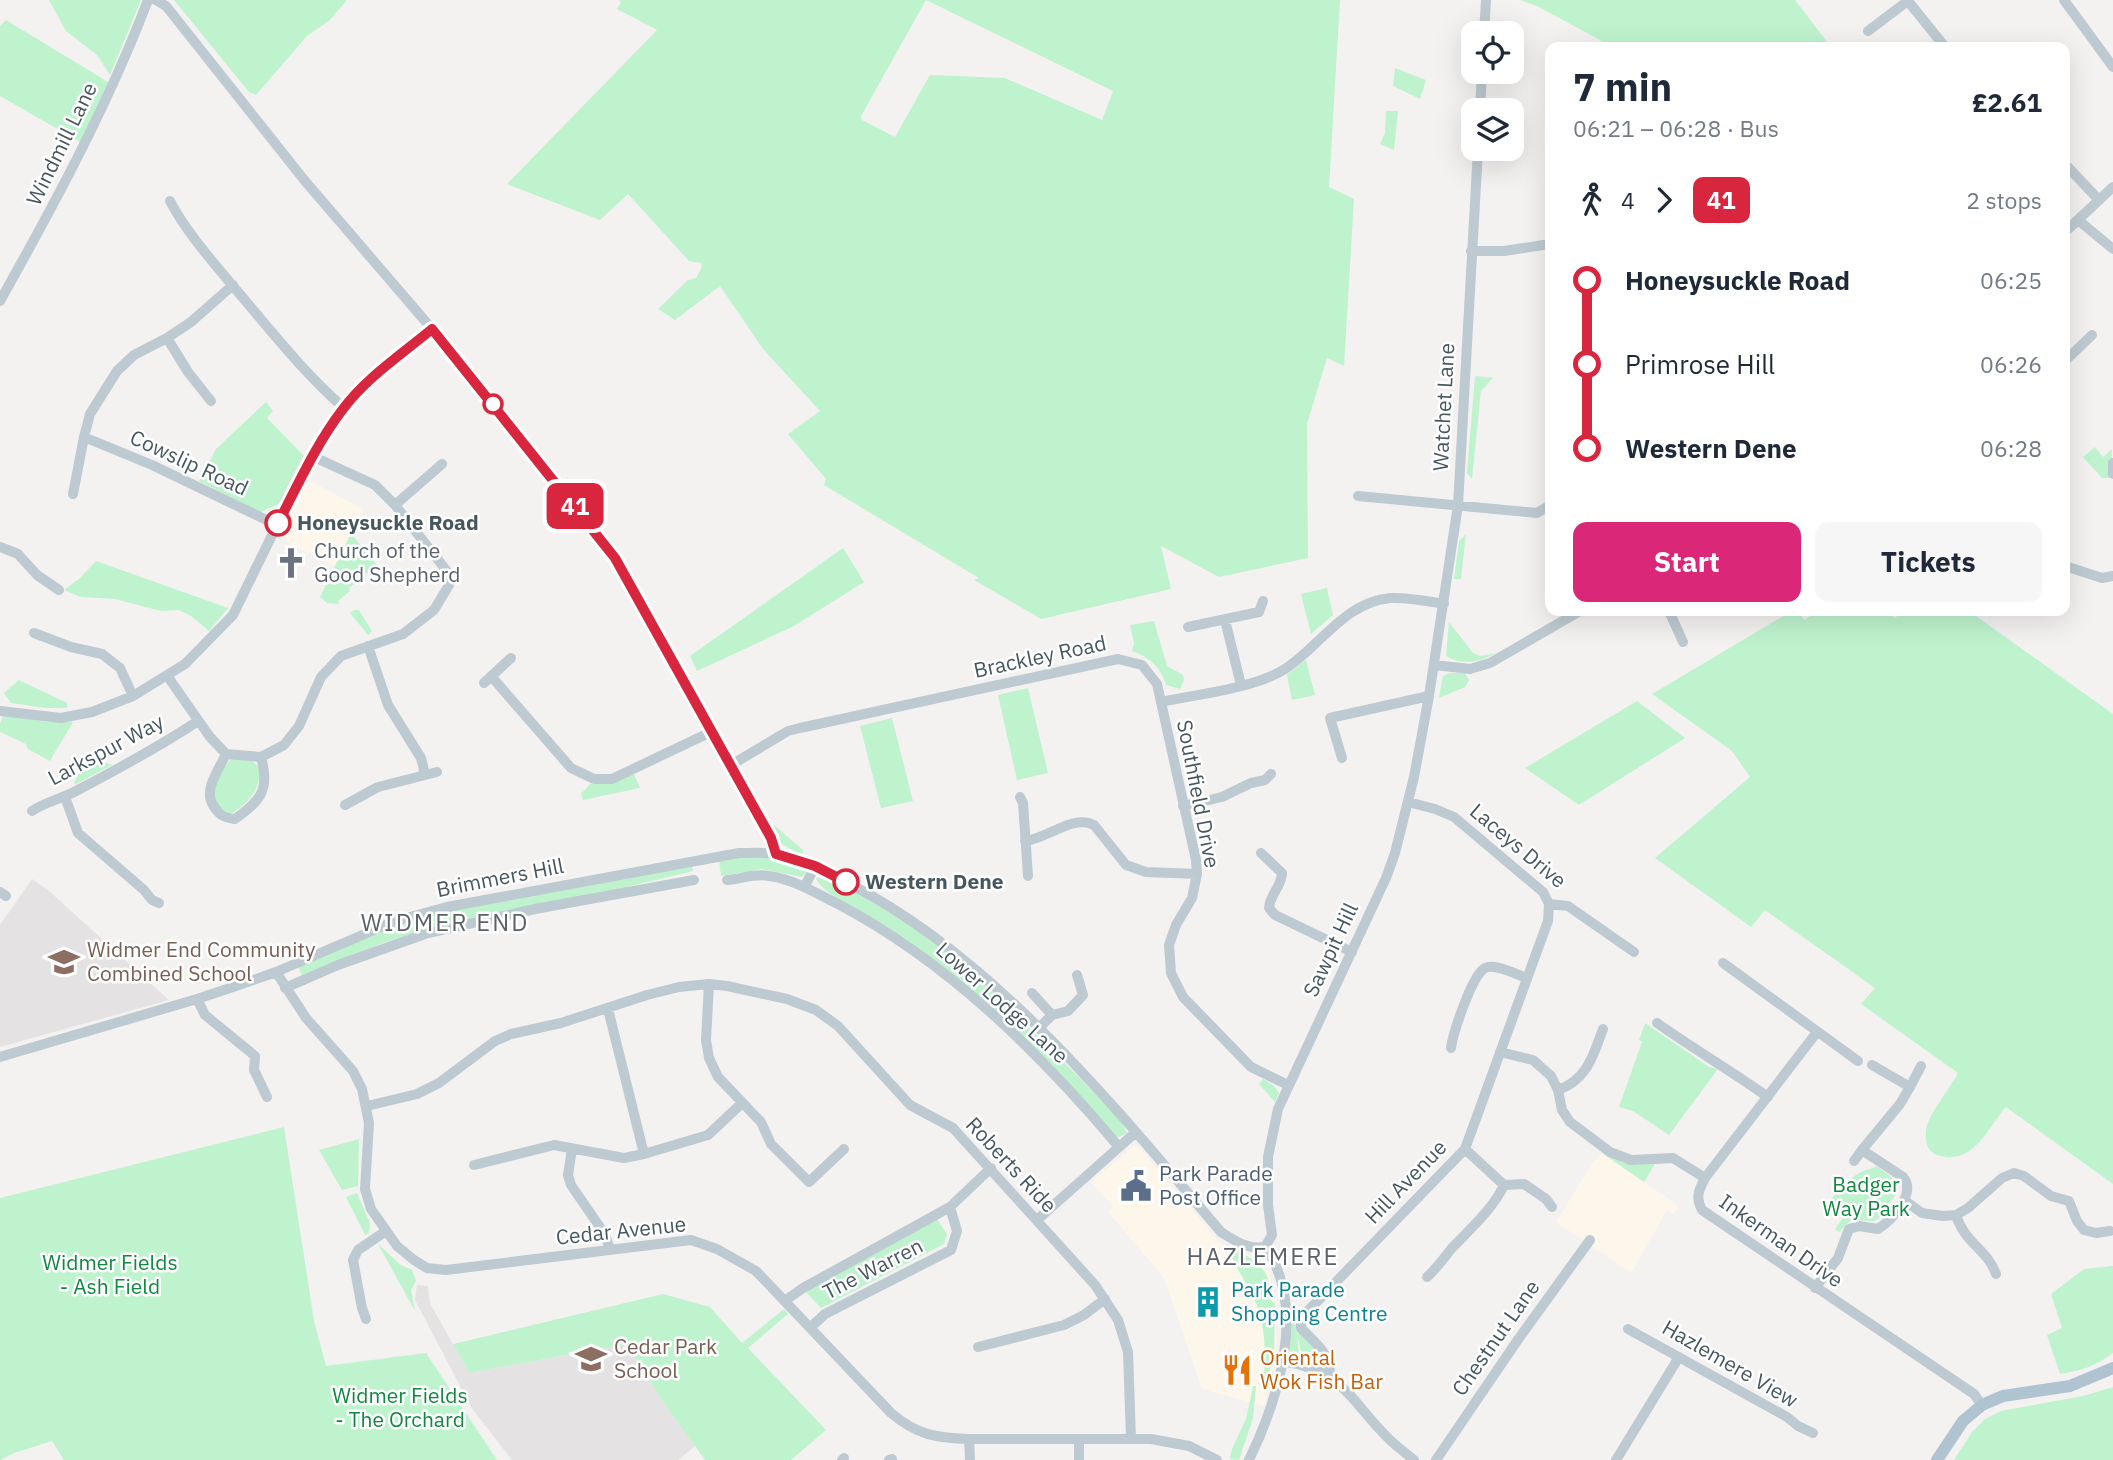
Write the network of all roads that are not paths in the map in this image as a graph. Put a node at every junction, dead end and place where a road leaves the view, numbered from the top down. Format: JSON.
{"nodes":[{"id":1,"x":148,"y":0,"type":"edge"},
{"id":2,"x":156,"y":0,"type":"edge"},
{"id":3,"x":1486,"y":0,"type":"edge"},
{"id":4,"x":2064,"y":0,"type":"edge"},
{"id":5,"x":1908,"y":1,"type":"edge"},
{"id":6,"x":1485,"y":21,"type":"edge"},
{"id":7,"x":1868,"y":31,"type":"dead end"},
{"id":8,"x":1941,"y":42,"type":"edge"},
{"id":9,"x":2113,"y":67,"type":"edge"},
{"id":10,"x":1477,"y":161,"type":"edge"},
{"id":11,"x":2070,"y":169,"type":"edge"},
{"id":12,"x":2113,"y":187,"type":"edge"},
{"id":13,"x":2099,"y":200,"type":"junction"},
{"id":14,"x":170,"y":201,"type":"dead end"},
{"id":15,"x":2078,"y":220,"type":"junction"},
{"id":16,"x":2070,"y":227,"type":"edge"},
{"id":17,"x":1545,"y":245,"type":"edge"},
{"id":18,"x":2113,"y":249,"type":"edge"},
{"id":19,"x":1471,"y":251,"type":"junction"},
{"id":20,"x":233,"y":285,"type":"junction"},
{"id":21,"x":0,"y":301,"type":"edge"},
{"id":22,"x":432,"y":329,"type":"junction"},
{"id":23,"x":2092,"y":335,"type":"dead end"},
{"id":24,"x":167,"y":338,"type":"junction"},
{"id":25,"x":2070,"y":356,"type":"edge"},
{"id":26,"x":211,"y":401,"type":"dead end"},
{"id":27,"x":344,"y":408,"type":"junction"},
{"id":28,"x":84,"y":437,"type":"junction"},
{"id":29,"x":314,"y":457,"type":"junction"},
{"id":30,"x":2113,"y":463,"type":"edge"},
{"id":31,"x":442,"y":464,"type":"dead end"},
{"id":32,"x":2113,"y":474,"type":"edge"},
{"id":33,"x":73,"y":494,"type":"dead end"},
{"id":34,"x":1358,"y":496,"type":"dead end"},
{"id":35,"x":394,"y":505,"type":"junction"},
{"id":36,"x":1458,"y":505,"type":"junction"},
{"id":37,"x":1545,"y":508,"type":"edge"},
{"id":38,"x":276,"y":526,"type":"junction"},
{"id":39,"x":0,"y":547,"type":"edge"},
{"id":40,"x":2070,"y":568,"type":"edge"},
{"id":41,"x":2113,"y":576,"type":"edge"},
{"id":42,"x":60,"y":590,"type":"dead end"},
{"id":43,"x":1263,"y":601,"type":"dead end"},
{"id":44,"x":1444,"y":604,"type":"junction"},
{"id":45,"x":1571,"y":616,"type":"edge"},
{"id":46,"x":1671,"y":616,"type":"edge"},
{"id":47,"x":1225,"y":620,"type":"junction"},
{"id":48,"x":1188,"y":627,"type":"dead end"},
{"id":49,"x":34,"y":633,"type":"dead end"},
{"id":50,"x":1683,"y":642,"type":"dead end"},
{"id":51,"x":368,"y":646,"type":"junction"},
{"id":52,"x":511,"y":657,"type":"dead end"},
{"id":53,"x":1434,"y":665,"type":"junction"},
{"id":54,"x":167,"y":677,"type":"junction"},
{"id":55,"x":1241,"y":685,"type":"junction"},
{"id":56,"x":133,"y":696,"type":"junction"},
{"id":57,"x":1429,"y":696,"type":"junction"},
{"id":58,"x":1161,"y":702,"type":"junction"},
{"id":59,"x":0,"y":711,"type":"edge"},
{"id":60,"x":198,"y":721,"type":"junction"},
{"id":61,"x":712,"y":731,"type":"junction"},
{"id":62,"x":226,"y":754,"type":"junction"},
{"id":63,"x":261,"y":757,"type":"junction"},
{"id":64,"x":1342,"y":758,"type":"dead end"},
{"id":65,"x":731,"y":765,"type":"junction"},
{"id":66,"x":437,"y":772,"type":"dead end"},
{"id":67,"x":425,"y":774,"type":"junction"},
{"id":68,"x":1270,"y":774,"type":"dead end"},
{"id":69,"x":65,"y":797,"type":"junction"},
{"id":70,"x":1020,"y":797,"type":"dead end"},
{"id":71,"x":1408,"y":802,"type":"junction"},
{"id":72,"x":345,"y":805,"type":"dead end"},
{"id":73,"x":1183,"y":806,"type":"junction"},
{"id":74,"x":32,"y":811,"type":"dead end"},
{"id":75,"x":1025,"y":841,"type":"junction"},
{"id":76,"x":1261,"y":853,"type":"dead end"},
{"id":77,"x":776,"y":854,"type":"junction"},
{"id":78,"x":815,"y":866,"type":"junction"},
{"id":79,"x":1197,"y":874,"type":"junction"},
{"id":80,"x":1028,"y":876,"type":"dead end"},
{"id":81,"x":694,"y":880,"type":"dead end"},
{"id":82,"x":727,"y":880,"type":"dead end"},
{"id":83,"x":804,"y":887,"type":"junction"},
{"id":84,"x":159,"y":903,"type":"dead end"},
{"id":85,"x":1549,"y":904,"type":"junction"},
{"id":86,"x":1352,"y":952,"type":"junction"},
{"id":87,"x":1634,"y":952,"type":"dead end"},
{"id":88,"x":1723,"y":963,"type":"dead end"},
{"id":89,"x":276,"y":972,"type":"junction"},
{"id":90,"x":1077,"y":975,"type":"dead end"},
{"id":91,"x":1527,"y":978,"type":"junction"},
{"id":92,"x":709,"y":984,"type":"junction"},
{"id":93,"x":285,"y":988,"type":"junction"},
{"id":94,"x":1032,"y":993,"type":"dead end"},
{"id":95,"x":197,"y":999,"type":"junction"},
{"id":96,"x":608,"y":1009,"type":"junction"},
{"id":97,"x":1052,"y":1015,"type":"junction"},
{"id":98,"x":1657,"y":1023,"type":"dead end"},
{"id":99,"x":1038,"y":1029,"type":"junction"},
{"id":100,"x":1603,"y":1029,"type":"dead end"},
{"id":101,"x":1817,"y":1032,"type":"junction"},
{"id":102,"x":1451,"y":1048,"type":"dead end"},
{"id":103,"x":1500,"y":1052,"type":"junction"},
{"id":104,"x":0,"y":1057,"type":"edge"},
{"id":105,"x":1858,"y":1061,"type":"dead end"},
{"id":106,"x":1872,"y":1065,"type":"dead end"},
{"id":107,"x":1921,"y":1066,"type":"dead end"},
{"id":108,"x":1288,"y":1085,"type":"junction"},
{"id":109,"x":1910,"y":1087,"type":"junction"},
{"id":110,"x":1558,"y":1090,"type":"junction"},
{"id":111,"x":267,"y":1097,"type":"dead end"},
{"id":112,"x":1768,"y":1097,"type":"junction"},
{"id":113,"x":742,"y":1103,"type":"junction"},
{"id":114,"x":367,"y":1106,"type":"junction"},
{"id":115,"x":1136,"y":1132,"type":"junction"},
{"id":116,"x":1119,"y":1147,"type":"junction"},
{"id":117,"x":572,"y":1149,"type":"junction"},
{"id":118,"x":844,"y":1149,"type":"dead end"},
{"id":119,"x":1465,"y":1149,"type":"junction"},
{"id":120,"x":1862,"y":1150,"type":"junction"},
{"id":121,"x":644,"y":1154,"type":"junction"},
{"id":122,"x":1854,"y":1161,"type":"dead end"},
{"id":123,"x":474,"y":1165,"type":"dead end"},
{"id":124,"x":991,"y":1168,"type":"junction"},
{"id":125,"x":1705,"y":1178,"type":"junction"},
{"id":126,"x":1504,"y":1185,"type":"junction"},
{"id":127,"x":1904,"y":1200,"type":"junction"},
{"id":128,"x":950,"y":1207,"type":"junction"},
{"id":129,"x":1552,"y":1207,"type":"dead end"},
{"id":130,"x":1956,"y":1215,"type":"junction"},
{"id":131,"x":1037,"y":1220,"type":"junction"},
{"id":132,"x":386,"y":1231,"type":"junction"},
{"id":133,"x":2110,"y":1231,"type":"dead end"},
{"id":134,"x":1590,"y":1240,"type":"dead end"},
{"id":135,"x":1265,"y":1247,"type":"junction"},
{"id":136,"x":610,"y":1249,"type":"junction"},
{"id":137,"x":1996,"y":1274,"type":"dead end"},
{"id":138,"x":1427,"y":1277,"type":"dead end"},
{"id":139,"x":1815,"y":1288,"type":"junction"},
{"id":140,"x":1105,"y":1299,"type":"junction"},
{"id":141,"x":786,"y":1300,"type":"junction"},
{"id":142,"x":366,"y":1319,"type":"dead end"},
{"id":143,"x":811,"y":1327,"type":"junction"},
{"id":144,"x":1628,"y":1329,"type":"dead end"},
{"id":145,"x":978,"y":1347,"type":"dead end"},
{"id":146,"x":1678,"y":1357,"type":"junction"},
{"id":147,"x":1283,"y":1361,"type":"junction"},
{"id":148,"x":2113,"y":1368,"type":"edge"},
{"id":149,"x":1330,"y":1377,"type":"junction"},
{"id":150,"x":1982,"y":1405,"type":"junction"},
{"id":151,"x":1813,"y":1433,"type":"dead end"},
{"id":152,"x":1079,"y":1439,"type":"junction"},
{"id":153,"x":1131,"y":1439,"type":"junction"},
{"id":154,"x":969,"y":1440,"type":"junction"},
{"id":155,"x":970,"y":1460,"type":"edge"},
{"id":156,"x":1079,"y":1460,"type":"edge"},
{"id":157,"x":1217,"y":1460,"type":"edge"},
{"id":158,"x":1249,"y":1460,"type":"edge"},
{"id":159,"x":1414,"y":1460,"type":"edge"},
{"id":160,"x":1436,"y":1460,"type":"edge"},
{"id":161,"x":1616,"y":1460,"type":"edge"},
{"id":162,"x":1937,"y":1460,"type":"edge"}],
"edges":[{"from":1,"to":21,"type":"street","name":"Windmill Lane"},
{"from":2,"to":22,"type":"street"},
{"from":3,"to":6,"type":"street"},
{"from":4,"to":9,"type":"street"},
{"from":5,"to":7,"type":"street"},
{"from":5,"to":8,"type":"street"},
{"from":10,"to":19,"type":"street","name":"Watchet Lane"},
{"from":11,"to":13,"type":"street"},
{"from":12,"to":13,"type":"street"},
{"from":13,"to":15,"type":"street"},
{"from":14,"to":20,"type":"street"},
{"from":15,"to":16,"type":"street"},
{"from":15,"to":18,"type":"street"},
{"from":17,"to":19,"type":"street"},
{"from":19,"to":36,"type":"street","name":"Watchet Lane"},
{"from":20,"to":24,"type":"street"},
{"from":20,"to":27,"type":"street"},
{"from":22,"to":27,"type":"street"},
{"from":22,"to":61,"type":"street"},
{"from":23,"to":25,"type":"street"},
{"from":24,"to":26,"type":"street"},
{"from":24,"to":28,"type":"street"},
{"from":27,"to":29,"type":"street"},
{"from":28,"to":33,"type":"street"},
{"from":28,"to":38,"type":"street","name":"Cowslip Road"},
{"from":29,"to":35,"type":"street"},
{"from":29,"to":38,"type":"street"},
{"from":30,"to":32,"type":"street"},
{"from":31,"to":35,"type":"street"},
{"from":34,"to":36,"type":"street"},
{"from":35,"to":51,"type":"street"},
{"from":36,"to":37,"type":"street"},
{"from":36,"to":44,"type":"street","name":"Watchet Lane"},
{"from":38,"to":54,"type":"street"},
{"from":39,"to":42,"type":"street"},
{"from":40,"to":41,"type":"street"},
{"from":43,"to":47,"type":"street"},
{"from":44,"to":53,"type":"street","name":"Watchet Lane"},
{"from":44,"to":55,"type":"street"},
{"from":45,"to":53,"type":"street"},
{"from":46,"to":50,"type":"street"},
{"from":47,"to":48,"type":"street"},
{"from":47,"to":55,"type":"street"},
{"from":49,"to":56,"type":"street"},
{"from":51,"to":63,"type":"street"},
{"from":51,"to":67,"type":"street"},
{"from":52,"to":61,"type":"street"},
{"from":53,"to":57,"type":"street","name":"Sawpit Hill"},
{"from":54,"to":56,"type":"street"},
{"from":54,"to":60,"type":"street"},
{"from":55,"to":58,"type":"street"},
{"from":56,"to":59,"type":"street"},
{"from":57,"to":64,"type":"street"},
{"from":57,"to":71,"type":"street","name":"Sawpit Hill"},
{"from":58,"to":65,"type":"street","name":"Brackley Road"},
{"from":58,"to":73,"type":"street","name":"Southfield Drive"},
{"from":60,"to":62,"type":"street"},
{"from":60,"to":69,"type":"street","name":"Larkspur Way"},
{"from":61,"to":65,"type":"street"},
{"from":62,"to":63,"type":"street"},
{"from":62,"to":63,"type":"street"},
{"from":65,"to":77,"type":"street"},
{"from":66,"to":67,"type":"street"},
{"from":67,"to":72,"type":"street"},
{"from":68,"to":73,"type":"street"},
{"from":69,"to":74,"type":"street","name":"Larkspur Way"},
{"from":69,"to":84,"type":"street"},
{"from":70,"to":75,"type":"street"},
{"from":71,"to":85,"type":"street","name":"Laceys Drive"},
{"from":71,"to":86,"type":"street","name":"Sawpit Hill"},
{"from":73,"to":79,"type":"street","name":"Southfield Drive"},
{"from":75,"to":79,"type":"street"},
{"from":75,"to":80,"type":"street"},
{"from":76,"to":86,"type":"street"},
{"from":77,"to":78,"type":"street"},
{"from":77,"to":89,"type":"street","name":"Brimmers Hill"},
{"from":78,"to":83,"type":"street"},
{"from":78,"to":99,"type":"street"},
{"from":79,"to":108,"type":"street","name":"Southfield Drive"},
{"from":81,"to":93,"type":"street"},
{"from":82,"to":83,"type":"street","name":"Lower Lodge Lane"},
{"from":83,"to":116,"type":"street","name":"Lower Lodge Lane"},
{"from":85,"to":87,"type":"street","name":"Laceys Drive"},
{"from":85,"to":91,"type":"street","name":"Hill Avenue"},
{"from":86,"to":108,"type":"street","name":"Sawpit Hill"},
{"from":88,"to":101,"type":"street"},
{"from":89,"to":93,"type":"street","name":"Cedar Avenue"},
{"from":89,"to":95,"type":"street","name":"Brimmers Hill"},
{"from":90,"to":97,"type":"street"},
{"from":91,"to":102,"type":"street"},
{"from":91,"to":103,"type":"street","name":"Hill Avenue"},
{"from":92,"to":96,"type":"street","name":"Roberts Ride"},
{"from":92,"to":113,"type":"street"},
{"from":92,"to":124,"type":"street","name":"Roberts Ride"},
{"from":93,"to":114,"type":"street","name":"Cedar Avenue"},
{"from":94,"to":97,"type":"street"},
{"from":95,"to":104,"type":"street","name":"Brimmers Hill"},
{"from":95,"to":111,"type":"street"},
{"from":96,"to":114,"type":"street","name":"Roberts Ride"},
{"from":96,"to":121,"type":"street"},
{"from":97,"to":99,"type":"street"},
{"from":98,"to":112,"type":"street"},
{"from":99,"to":115,"type":"street"},
{"from":100,"to":110,"type":"street"},
{"from":101,"to":105,"type":"street"},
{"from":101,"to":112,"type":"street","name":"Inkerman Drive"},
{"from":103,"to":110,"type":"street"},
{"from":103,"to":119,"type":"street","name":"Hill Avenue"},
{"from":106,"to":109,"type":"street"},
{"from":107,"to":109,"type":"street"},
{"from":108,"to":135,"type":"street","name":"Sawpit Hill"},
{"from":109,"to":120,"type":"street"},
{"from":110,"to":125,"type":"street"},
{"from":112,"to":125,"type":"street","name":"Inkerman Drive"},
{"from":113,"to":118,"type":"street"},
{"from":113,"to":121,"type":"street"},
{"from":114,"to":132,"type":"street","name":"Cedar Avenue"},
{"from":115,"to":116,"type":"street"},
{"from":115,"to":135,"type":"street"},
{"from":116,"to":131,"type":"street"},
{"from":117,"to":121,"type":"street"},
{"from":117,"to":123,"type":"street"},
{"from":117,"to":136,"type":"street"},
{"from":119,"to":126,"type":"street"},
{"from":119,"to":149,"type":"street","name":"Hill Avenue"},
{"from":120,"to":122,"type":"street"},
{"from":120,"to":127,"type":"street"},
{"from":124,"to":128,"type":"street","name":"The Warren"},
{"from":124,"to":131,"type":"street","name":"Roberts Ride"},
{"from":125,"to":139,"type":"street","name":"Inkerman Drive"},
{"from":126,"to":129,"type":"street"},
{"from":126,"to":138,"type":"street"},
{"from":127,"to":130,"type":"street"},
{"from":127,"to":139,"type":"street"},
{"from":128,"to":141,"type":"street","name":"The Warren"},
{"from":128,"to":143,"type":"street","name":"The Warren"},
{"from":130,"to":133,"type":"street"},
{"from":130,"to":137,"type":"street"},
{"from":131,"to":140,"type":"street","name":"Roberts Ride"},
{"from":132,"to":136,"type":"street","name":"Cedar Avenue"},
{"from":132,"to":142,"type":"street"},
{"from":134,"to":160,"type":"street","name":"Chestnut Lane"},
{"from":135,"to":147,"type":"street"},
{"from":136,"to":141,"type":"street","name":"Cedar Avenue"},
{"from":139,"to":150,"type":"street","name":"Inkerman Drive"},
{"from":140,"to":145,"type":"street"},
{"from":140,"to":153,"type":"street","name":"Roberts Ride"},
{"from":141,"to":143,"type":"street","name":"Cedar Avenue"},
{"from":143,"to":154,"type":"street","name":"Cedar Avenue"},
{"from":144,"to":146,"type":"street","name":"Hazlemere View"},
{"from":146,"to":151,"type":"street","name":"Hazlemere View"},
{"from":146,"to":161,"type":"street"},
{"from":147,"to":149,"type":"street"},
{"from":147,"to":158,"type":"street"},
{"from":148,"to":150,"type":"main road"},
{"from":149,"to":159,"type":"street"},
{"from":150,"to":162,"type":"main road"},
{"from":152,"to":153,"type":"street","name":"Cedar Avenue"},
{"from":152,"to":154,"type":"street","name":"Cedar Avenue"},
{"from":152,"to":156,"type":"street"},
{"from":153,"to":157,"type":"street","name":"Cedar Avenue"},
{"from":154,"to":155,"type":"street"}]}
